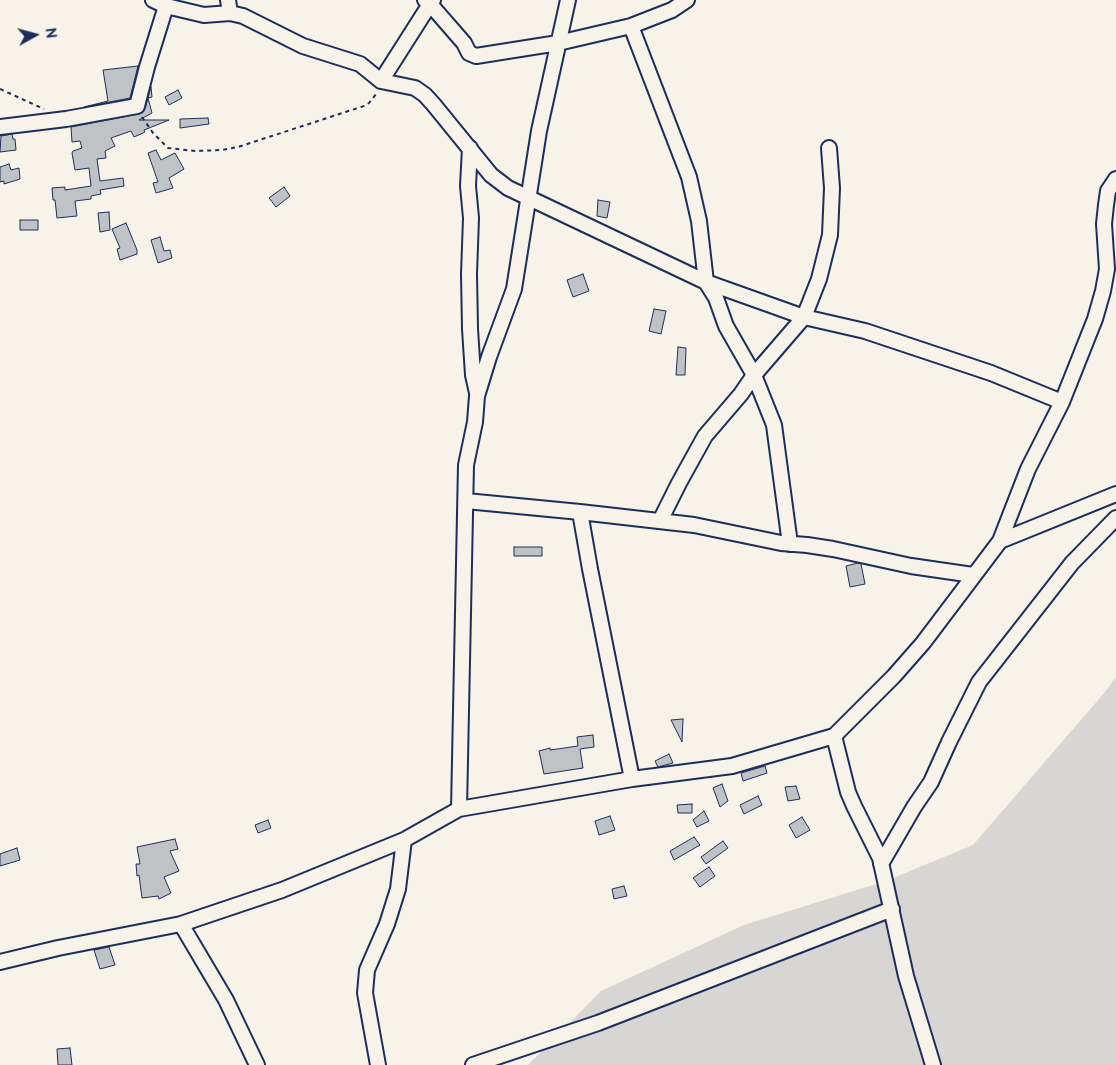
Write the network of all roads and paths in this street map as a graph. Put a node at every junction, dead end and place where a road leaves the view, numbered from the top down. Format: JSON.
{"nodes":[{"id":1,"x":153,"y":0,"type":"edge"},
{"id":2,"x":568,"y":0,"type":"edge"},
{"id":3,"x":687,"y":0,"type":"edge"},
{"id":4,"x":429,"y":1,"type":"edge"},
{"id":5,"x":166,"y":6,"type":"junction"},
{"id":6,"x":229,"y":6,"type":"edge"},
{"id":7,"x":631,"y":26,"type":"junction"},
{"id":8,"x":558,"y":42,"type":"junction"},
{"id":9,"x":381,"y":82,"type":"junction"},
{"id":10,"x":0,"y":89,"type":"edge"},
{"id":11,"x":137,"y":106,"type":"junction"},
{"id":12,"x":66,"y":119,"type":"junction"},
{"id":13,"x":0,"y":126,"type":"edge"},
{"id":14,"x":470,"y":148,"type":"junction"},
{"id":15,"x":829,"y":148,"type":"dead end"},
{"id":16,"x":1116,"y":179,"type":"edge"},
{"id":17,"x":528,"y":198,"type":"junction"},
{"id":18,"x":706,"y":282,"type":"junction"},
{"id":19,"x":804,"y":317,"type":"junction"},
{"id":20,"x":754,"y":375,"type":"junction"},
{"id":21,"x":477,"y":396,"type":"junction"},
{"id":22,"x":1062,"y":402,"type":"junction"},
{"id":23,"x":1116,"y":494,"type":"edge"},
{"id":24,"x":466,"y":501,"type":"junction"},
{"id":25,"x":580,"y":512,"type":"junction"},
{"id":26,"x":1116,"y":518,"type":"edge"},
{"id":27,"x":660,"y":521,"type":"junction"},
{"id":28,"x":1000,"y":541,"type":"junction"},
{"id":29,"x":790,"y":544,"type":"junction"},
{"id":30,"x":973,"y":574,"type":"junction"},
{"id":31,"x":834,"y":736,"type":"junction"},
{"id":32,"x":632,"y":779,"type":"junction"},
{"id":33,"x":458,"y":809,"type":"junction"},
{"id":34,"x":404,"y":840,"type":"junction"},
{"id":35,"x":882,"y":864,"type":"junction"},
{"id":36,"x":892,"y":909,"type":"junction"},
{"id":37,"x":181,"y":924,"type":"junction"},
{"id":38,"x":0,"y":962,"type":"edge"},
{"id":39,"x":257,"y":1065,"type":"edge"},
{"id":40,"x":378,"y":1065,"type":"edge"},
{"id":41,"x":473,"y":1065,"type":"edge"},
{"id":42,"x":933,"y":1065,"type":"edge"}],
"edges":[{"from":1,"to":5,"type":"street"},
{"from":2,"to":8,"type":"street"},
{"from":3,"to":7,"type":"street"},
{"from":4,"to":8,"type":"street"},
{"from":4,"to":9,"type":"street"},
{"from":5,"to":6,"type":"street"},
{"from":5,"to":11,"type":"street"},
{"from":6,"to":9,"type":"street"},
{"from":7,"to":8,"type":"street"},
{"from":7,"to":18,"type":"street"},
{"from":8,"to":17,"type":"street"},
{"from":9,"to":11,"type":"path"},
{"from":9,"to":14,"type":"street"},
{"from":10,"to":12,"type":"path"},
{"from":11,"to":12,"type":"street"},
{"from":12,"to":13,"type":"street"},
{"from":14,"to":17,"type":"street"},
{"from":14,"to":21,"type":"street"},
{"from":15,"to":19,"type":"street"},
{"from":16,"to":22,"type":"street"},
{"from":17,"to":18,"type":"street"},
{"from":17,"to":21,"type":"street"},
{"from":18,"to":19,"type":"street"},
{"from":18,"to":20,"type":"street"},
{"from":19,"to":20,"type":"street"},
{"from":19,"to":22,"type":"street"},
{"from":20,"to":27,"type":"street"},
{"from":20,"to":29,"type":"street"},
{"from":21,"to":24,"type":"street"},
{"from":22,"to":28,"type":"street"},
{"from":23,"to":28,"type":"street"},
{"from":24,"to":25,"type":"street"},
{"from":24,"to":33,"type":"street"},
{"from":25,"to":27,"type":"street"},
{"from":25,"to":32,"type":"street"},
{"from":26,"to":35,"type":"street"},
{"from":27,"to":29,"type":"street"},
{"from":28,"to":30,"type":"street"},
{"from":29,"to":30,"type":"street"},
{"from":30,"to":31,"type":"street"},
{"from":31,"to":32,"type":"street"},
{"from":31,"to":35,"type":"street"},
{"from":32,"to":33,"type":"street"},
{"from":33,"to":34,"type":"street"},
{"from":34,"to":37,"type":"street"},
{"from":34,"to":40,"type":"street"},
{"from":35,"to":36,"type":"street"},
{"from":36,"to":41,"type":"street"},
{"from":36,"to":42,"type":"street"},
{"from":37,"to":38,"type":"street"},
{"from":37,"to":39,"type":"street"}]}
